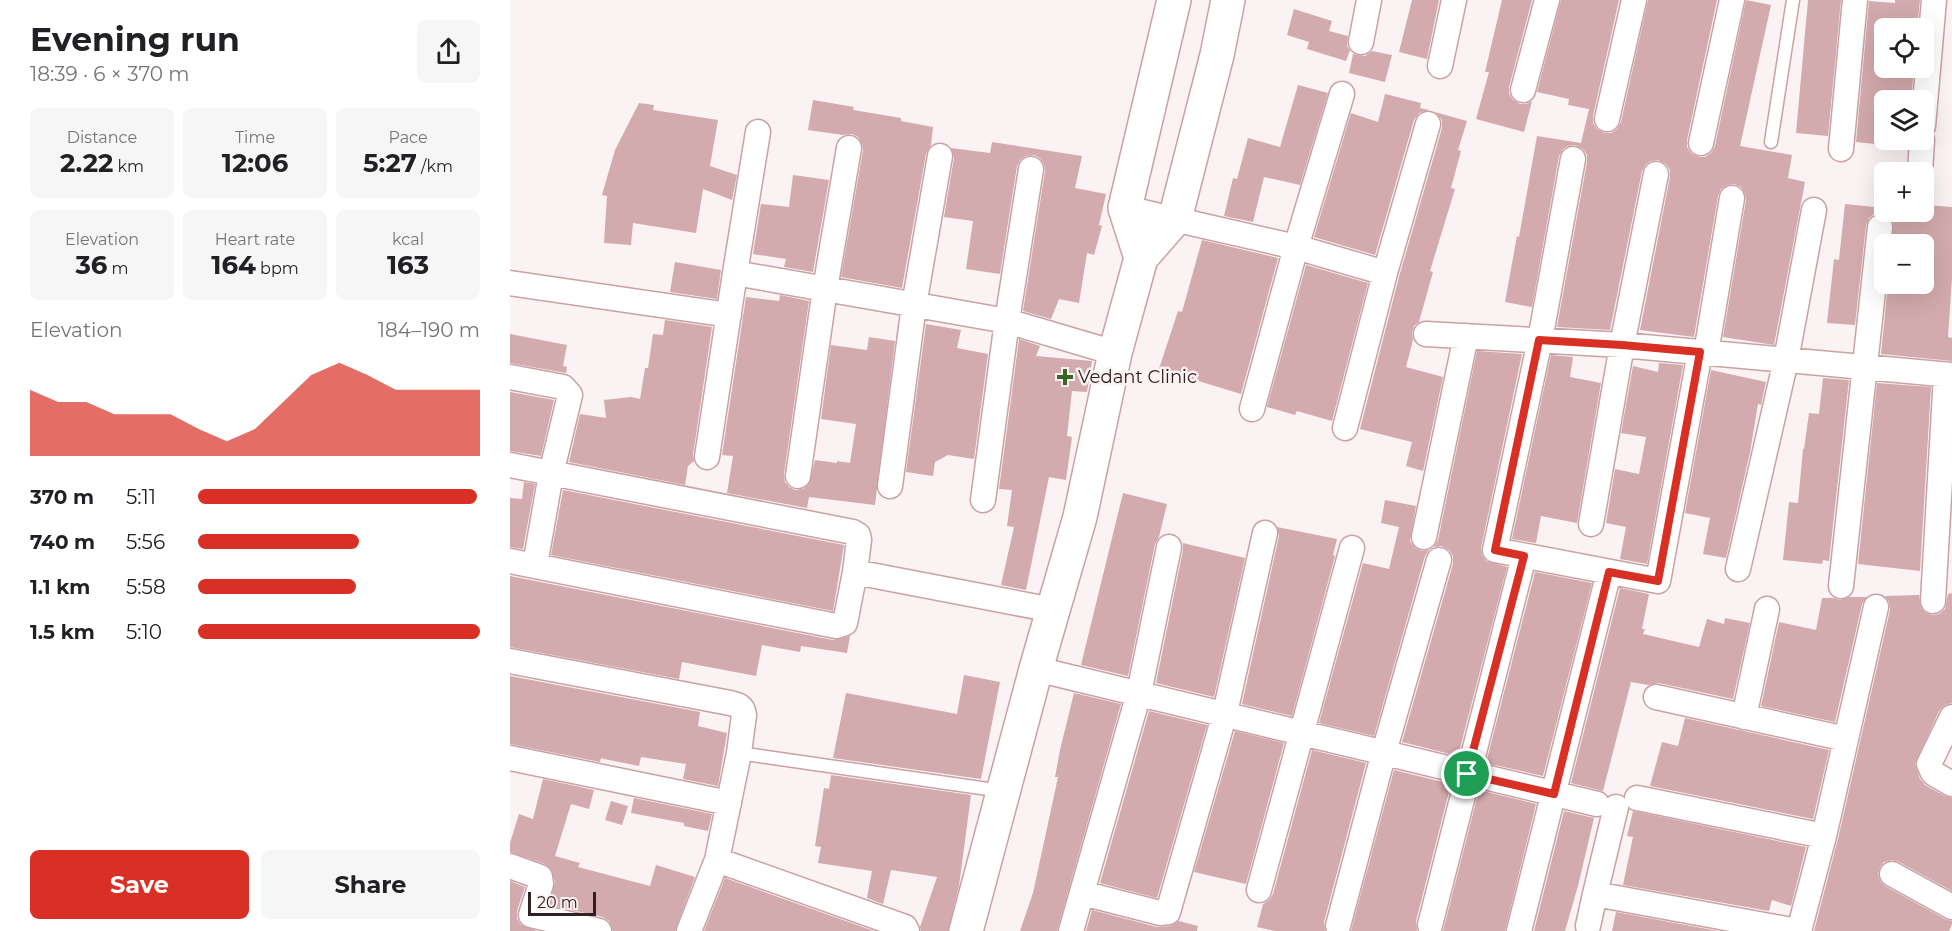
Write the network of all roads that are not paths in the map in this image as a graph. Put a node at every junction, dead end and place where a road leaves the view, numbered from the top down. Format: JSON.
{"nodes":[{"id":1,"x":1174,"y":0,"type":"edge"},
{"id":2,"x":1228,"y":0,"type":"edge"},
{"id":3,"x":1369,"y":0,"type":"edge"},
{"id":4,"x":1454,"y":0,"type":"edge"},
{"id":5,"x":1547,"y":0,"type":"edge"},
{"id":6,"x":1634,"y":0,"type":"edge"},
{"id":7,"x":1732,"y":0,"type":"edge"},
{"id":8,"x":1793,"y":0,"type":"edge"},
{"id":9,"x":1855,"y":0,"type":"edge"},
{"id":10,"x":1934,"y":0,"type":"edge"},
{"id":11,"x":1361,"y":42,"type":"dead end"},
{"id":12,"x":1440,"y":66,"type":"dead end"},
{"id":13,"x":1523,"y":90,"type":"dead end"},
{"id":14,"x":1926,"y":90,"type":"edge"},
{"id":15,"x":1342,"y":94,"type":"dead end"},
{"id":16,"x":1607,"y":119,"type":"dead end"},
{"id":17,"x":1428,"y":124,"type":"dead end"},
{"id":18,"x":758,"y":132,"type":"dead end"},
{"id":19,"x":1771,"y":142,"type":"dead end"},
{"id":20,"x":1701,"y":143,"type":"dead end"},
{"id":21,"x":849,"y":147,"type":"dead end"},
{"id":22,"x":1841,"y":149,"type":"dead end"},
{"id":23,"x":940,"y":156,"type":"dead end"},
{"id":24,"x":1573,"y":159,"type":"dead end"},
{"id":25,"x":1031,"y":169,"type":"dead end"},
{"id":26,"x":1656,"y":174,"type":"dead end"},
{"id":27,"x":1732,"y":198,"type":"dead end"},
{"id":28,"x":1125,"y":207,"type":"junction"},
{"id":29,"x":1814,"y":210,"type":"dead end"},
{"id":30,"x":1175,"y":219,"type":"junction"},
{"id":31,"x":1880,"y":227,"type":"dead end"},
{"id":32,"x":1296,"y":247,"type":"junction"},
{"id":33,"x":1141,"y":258,"type":"junction"},
{"id":34,"x":735,"y":273,"type":"junction"},
{"id":35,"x":1385,"y":273,"type":"junction"},
{"id":36,"x":510,"y":283,"type":"edge"},
{"id":37,"x":825,"y":289,"type":"junction"},
{"id":38,"x":914,"y":304,"type":"junction"},
{"id":39,"x":729,"y":315,"type":"junction"},
{"id":40,"x":1007,"y":321,"type":"junction"},
{"id":41,"x":1426,"y":334,"type":"dead end"},
{"id":42,"x":1466,"y":336,"type":"junction"},
{"id":43,"x":1539,"y":340,"type":"junction"},
{"id":44,"x":1622,"y":345,"type":"junction"},
{"id":45,"x":1115,"y":353,"type":"junction"},
{"id":46,"x":1703,"y":353,"type":"junction"},
{"id":47,"x":1786,"y":360,"type":"junction"},
{"id":48,"x":1866,"y":368,"type":"junction"},
{"id":49,"x":1949,"y":375,"type":"edge"},
{"id":50,"x":510,"y":377,"type":"edge"},
{"id":51,"x":1252,"y":409,"type":"dead end"},
{"id":52,"x":1345,"y":428,"type":"dead end"},
{"id":53,"x":707,"y":458,"type":"dead end"},
{"id":54,"x":510,"y":465,"type":"edge"},
{"id":55,"x":551,"y":474,"type":"junction"},
{"id":56,"x":798,"y":476,"type":"dead end"},
{"id":57,"x":890,"y":486,"type":"dead end"},
{"id":58,"x":983,"y":500,"type":"dead end"},
{"id":59,"x":1591,"y":525,"type":"dead end"},
{"id":60,"x":1264,"y":533,"type":"dead end"},
{"id":61,"x":1424,"y":537,"type":"dead end"},
{"id":62,"x":1169,"y":548,"type":"dead end"},
{"id":63,"x":1352,"y":548,"type":"dead end"},
{"id":64,"x":1524,"y":556,"type":"junction"},
{"id":65,"x":1439,"y":560,"type":"dead end"},
{"id":66,"x":510,"y":561,"type":"edge"},
{"id":67,"x":535,"y":565,"type":"junction"},
{"id":68,"x":1738,"y":569,"type":"dead end"},
{"id":69,"x":855,"y":572,"type":"junction"},
{"id":70,"x":1609,"y":572,"type":"junction"},
{"id":71,"x":1841,"y":586,"type":"dead end"},
{"id":72,"x":1933,"y":601,"type":"dead end"},
{"id":73,"x":1876,"y":607,"type":"dead end"},
{"id":74,"x":1767,"y":609,"type":"dead end"},
{"id":75,"x":1053,"y":610,"type":"junction"},
{"id":76,"x":510,"y":661,"type":"edge"},
{"id":77,"x":1036,"y":669,"type":"junction"},
{"id":78,"x":1138,"y":693,"type":"junction"},
{"id":79,"x":1656,"y":697,"type":"dead end"},
{"id":80,"x":1225,"y":713,"type":"junction"},
{"id":81,"x":1744,"y":717,"type":"junction"},
{"id":82,"x":1952,"y":717,"type":"edge"},
{"id":83,"x":1301,"y":732,"type":"junction"},
{"id":84,"x":1846,"y":739,"type":"junction"},
{"id":85,"x":1384,"y":752,"type":"junction"},
{"id":86,"x":739,"y":753,"type":"junction"},
{"id":87,"x":510,"y":758,"type":"edge"},
{"id":88,"x":1467,"y":774,"type":"junction"},
{"id":89,"x":1952,"y":784,"type":"edge"},
{"id":90,"x":1002,"y":792,"type":"junction"},
{"id":91,"x":1554,"y":794,"type":"junction"},
{"id":92,"x":729,"y":803,"type":"junction"},
{"id":93,"x":1617,"y":803,"type":"junction"},
{"id":94,"x":1824,"y":836,"type":"junction"},
{"id":95,"x":717,"y":860,"type":"junction"},
{"id":96,"x":510,"y":866,"type":"edge"},
{"id":97,"x":1892,"y":874,"type":"dead end"},
{"id":98,"x":1259,"y":890,"type":"dead end"},
{"id":99,"x":1082,"y":893,"type":"junction"},
{"id":100,"x":1595,"y":894,"type":"junction"},
{"id":101,"x":1952,"y":907,"type":"edge"},
{"id":102,"x":1430,"y":925,"type":"dead end"},
{"id":103,"x":1338,"y":926,"type":"dead end"},
{"id":104,"x":1588,"y":926,"type":"dead end"},
{"id":105,"x":599,"y":931,"type":"edge"},
{"id":106,"x":689,"y":931,"type":"edge"},
{"id":107,"x":907,"y":931,"type":"edge"},
{"id":108,"x":966,"y":931,"type":"edge"},
{"id":109,"x":1071,"y":931,"type":"edge"},
{"id":110,"x":1518,"y":931,"type":"edge"},
{"id":111,"x":1798,"y":931,"type":"edge"}],
"edges":[{"from":1,"to":28,"type":"street"},
{"from":2,"to":30,"type":"street"},
{"from":3,"to":11,"type":"street"},
{"from":4,"to":12,"type":"street"},
{"from":5,"to":13,"type":"street"},
{"from":6,"to":16,"type":"street"},
{"from":7,"to":20,"type":"street"},
{"from":8,"to":19,"type":"lane"},
{"from":9,"to":22,"type":"street"},
{"from":10,"to":14,"type":"street"},
{"from":15,"to":32,"type":"street"},
{"from":17,"to":35,"type":"street"},
{"from":18,"to":34,"type":"street"},
{"from":21,"to":37,"type":"street"},
{"from":23,"to":38,"type":"street"},
{"from":24,"to":43,"type":"street"},
{"from":25,"to":40,"type":"street"},
{"from":26,"to":44,"type":"street"},
{"from":27,"to":46,"type":"street"},
{"from":28,"to":30,"type":"street"},
{"from":28,"to":33,"type":"street"},
{"from":29,"to":47,"type":"street"},
{"from":30,"to":32,"type":"street"},
{"from":30,"to":33,"type":"street"},
{"from":31,"to":48,"type":"street"},
{"from":32,"to":35,"type":"street"},
{"from":32,"to":51,"type":"street"},
{"from":33,"to":45,"type":"street"},
{"from":34,"to":37,"type":"street"},
{"from":34,"to":39,"type":"street"},
{"from":35,"to":52,"type":"street"},
{"from":36,"to":39,"type":"street"},
{"from":37,"to":38,"type":"street"},
{"from":37,"to":56,"type":"street"},
{"from":38,"to":40,"type":"street"},
{"from":38,"to":57,"type":"street"},
{"from":39,"to":53,"type":"street"},
{"from":40,"to":45,"type":"street"},
{"from":40,"to":58,"type":"street"},
{"from":41,"to":42,"type":"street"},
{"from":42,"to":43,"type":"street"},
{"from":42,"to":61,"type":"street"},
{"from":43,"to":44,"type":"street"},
{"from":43,"to":64,"type":"street"},
{"from":44,"to":46,"type":"street"},
{"from":44,"to":59,"type":"street"},
{"from":45,"to":75,"type":"street"},
{"from":46,"to":47,"type":"street"},
{"from":46,"to":70,"type":"street"},
{"from":47,"to":48,"type":"street"},
{"from":47,"to":68,"type":"street"},
{"from":48,"to":49,"type":"street"},
{"from":48,"to":71,"type":"street"},
{"from":49,"to":72,"type":"street"},
{"from":50,"to":55,"type":"street"},
{"from":54,"to":55,"type":"street"},
{"from":55,"to":67,"type":"street"},
{"from":55,"to":69,"type":"street"},
{"from":60,"to":80,"type":"street"},
{"from":62,"to":78,"type":"street"},
{"from":63,"to":83,"type":"street"},
{"from":64,"to":70,"type":"street"},
{"from":64,"to":88,"type":"street"},
{"from":65,"to":85,"type":"street"},
{"from":66,"to":67,"type":"street"},
{"from":67,"to":69,"type":"street"},
{"from":69,"to":75,"type":"street"},
{"from":70,"to":91,"type":"street"},
{"from":73,"to":84,"type":"street"},
{"from":74,"to":81,"type":"street"},
{"from":75,"to":77,"type":"street"},
{"from":76,"to":86,"type":"street"},
{"from":77,"to":78,"type":"street"},
{"from":77,"to":90,"type":"street"},
{"from":78,"to":80,"type":"street"},
{"from":78,"to":99,"type":"street"},
{"from":79,"to":81,"type":"street"},
{"from":80,"to":83,"type":"street"},
{"from":80,"to":99,"type":"street"},
{"from":81,"to":84,"type":"street"},
{"from":82,"to":89,"type":"street"},
{"from":83,"to":85,"type":"street"},
{"from":83,"to":98,"type":"street"},
{"from":84,"to":94,"type":"street"},
{"from":85,"to":88,"type":"street"},
{"from":85,"to":103,"type":"street"},
{"from":86,"to":90,"type":"lane"},
{"from":86,"to":92,"type":"street"},
{"from":87,"to":92,"type":"street"},
{"from":88,"to":91,"type":"street"},
{"from":88,"to":102,"type":"street"},
{"from":90,"to":108,"type":"street"},
{"from":91,"to":93,"type":"street"},
{"from":91,"to":110,"type":"street"},
{"from":92,"to":95,"type":"street"},
{"from":93,"to":94,"type":"street"},
{"from":93,"to":100,"type":"street"},
{"from":94,"to":111,"type":"street"},
{"from":95,"to":106,"type":"street"},
{"from":95,"to":107,"type":"street"},
{"from":96,"to":105,"type":"street"},
{"from":97,"to":101,"type":"street"},
{"from":99,"to":109,"type":"street"},
{"from":100,"to":104,"type":"street"},
{"from":100,"to":111,"type":"street"}]}
